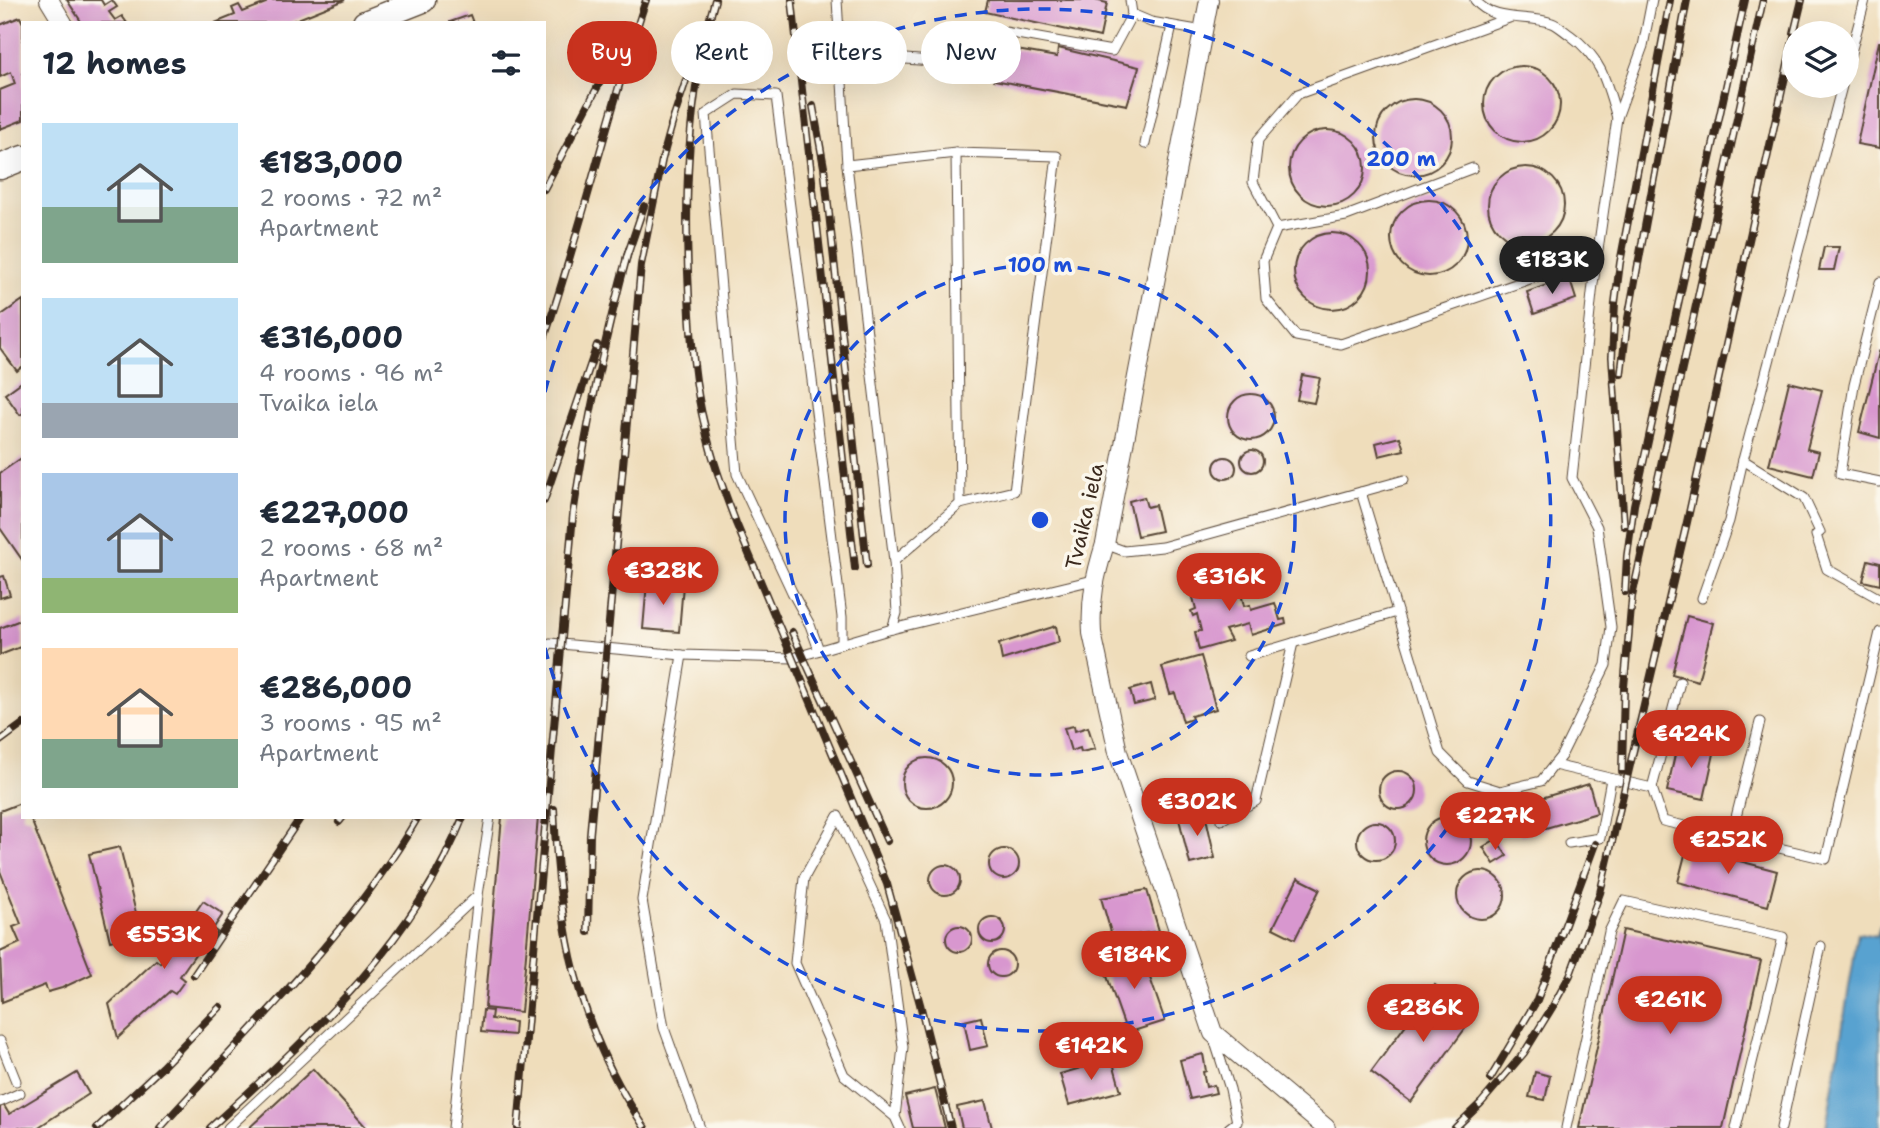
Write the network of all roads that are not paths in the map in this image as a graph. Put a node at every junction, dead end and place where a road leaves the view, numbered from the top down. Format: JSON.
{"nodes":[{"id":1,"x":50,"y":0,"type":"edge"},
{"id":2,"x":423,"y":0,"type":"edge"},
{"id":3,"x":837,"y":0,"type":"edge"},
{"id":4,"x":1130,"y":0,"type":"edge"},
{"id":5,"x":1209,"y":0,"type":"edge"},
{"id":6,"x":1475,"y":0,"type":"edge"},
{"id":7,"x":1652,"y":0,"type":"edge"},
{"id":8,"x":1865,"y":0,"type":"edge"},
{"id":9,"x":1132,"y":14,"type":"junction"},
{"id":10,"x":1509,"y":18,"type":"junction"},
{"id":11,"x":62,"y":21,"type":"edge"},
{"id":12,"x":370,"y":21,"type":"edge"},
{"id":13,"x":839,"y":21,"type":"edge"},
{"id":14,"x":1859,"y":22,"type":"edge"},
{"id":15,"x":1172,"y":26,"type":"junction"},
{"id":16,"x":1203,"y":31,"type":"junction"},
{"id":17,"x":907,"y":59,"type":"edge"},
{"id":18,"x":843,"y":84,"type":"edge"},
{"id":19,"x":1839,"y":98,"type":"edge"},
{"id":20,"x":1617,"y":118,"type":"junction"},
{"id":21,"x":1145,"y":144,"type":"dead end"},
{"id":22,"x":956,"y":153,"type":"junction"},
{"id":23,"x":21,"y":159,"type":"edge"},
{"id":24,"x":847,"y":165,"type":"junction"},
{"id":25,"x":0,"y":167,"type":"edge"},
{"id":26,"x":1473,"y":168,"type":"dead end"},
{"id":27,"x":1277,"y":228,"type":"junction"},
{"id":28,"x":1597,"y":256,"type":"junction"},
{"id":29,"x":1880,"y":282,"type":"edge"},
{"id":30,"x":1743,"y":460,"type":"junction"},
{"id":31,"x":1404,"y":480,"type":"dead end"},
{"id":32,"x":1880,"y":482,"type":"edge"},
{"id":33,"x":1361,"y":492,"type":"junction"},
{"id":34,"x":960,"y":504,"type":"junction"},
{"id":35,"x":1105,"y":544,"type":"junction"},
{"id":36,"x":894,"y":561,"type":"junction"},
{"id":37,"x":1093,"y":580,"type":"junction"},
{"id":38,"x":1702,"y":598,"type":"dead end"},
{"id":39,"x":1880,"y":598,"type":"edge"},
{"id":40,"x":1397,"y":612,"type":"junction"},
{"id":41,"x":892,"y":629,"type":"junction"},
{"id":42,"x":1880,"y":632,"type":"edge"},
{"id":43,"x":842,"y":643,"type":"junction"},
{"id":44,"x":1293,"y":643,"type":"junction"},
{"id":45,"x":546,"y":649,"type":"edge"},
{"id":46,"x":819,"y":650,"type":"junction"},
{"id":47,"x":682,"y":655,"type":"junction"},
{"id":48,"x":1249,"y":656,"type":"dead end"},
{"id":49,"x":1680,"y":682,"type":"dead end"},
{"id":50,"x":1760,"y":722,"type":"dead end"},
{"id":51,"x":1554,"y":765,"type":"junction"},
{"id":52,"x":1611,"y":779,"type":"junction"},
{"id":53,"x":1652,"y":788,"type":"junction"},
{"id":54,"x":490,"y":819,"type":"edge"},
{"id":55,"x":1221,"y":820,"type":"dead end"},
{"id":56,"x":1731,"y":837,"type":"junction"},
{"id":57,"x":1570,"y":843,"type":"dead end"},
{"id":58,"x":478,"y":895,"type":"junction"},
{"id":59,"x":1821,"y":946,"type":"dead end"},
{"id":60,"x":1213,"y":1033,"type":"junction"},
{"id":61,"x":0,"y":1041,"type":"edge"},
{"id":62,"x":16,"y":1081,"type":"dead end"},
{"id":63,"x":20,"y":1093,"type":"dead end"},
{"id":64,"x":0,"y":1102,"type":"edge"},
{"id":65,"x":895,"y":1117,"type":"junction"},
{"id":66,"x":1237,"y":1126,"type":"edge"},
{"id":67,"x":228,"y":1128,"type":"edge"},
{"id":68,"x":453,"y":1128,"type":"edge"},
{"id":69,"x":700,"y":1128,"type":"edge"},
{"id":70,"x":900,"y":1128,"type":"edge"},
{"id":71,"x":1326,"y":1128,"type":"edge"},
{"id":72,"x":1566,"y":1128,"type":"edge"},
{"id":73,"x":1736,"y":1128,"type":"edge"},
{"id":74,"x":1781,"y":1128,"type":"edge"}],
"edges":[{"from":1,"to":11,"type":"street"},
{"from":2,"to":12,"type":"street"},
{"from":3,"to":13,"type":"lane"},
{"from":4,"to":9,"type":"lane"},
{"from":5,"to":16,"type":"street","name":"Tvaika iela"},
{"from":6,"to":10,"type":"lane"},
{"from":7,"to":20,"type":"lane"},
{"from":8,"to":14,"type":"lane"},
{"from":9,"to":15,"type":"lane"},
{"from":9,"to":17,"type":"lane"},
{"from":10,"to":20,"type":"lane"},
{"from":10,"to":27,"type":"lane"},
{"from":15,"to":16,"type":"lane"},
{"from":15,"to":21,"type":"lane"},
{"from":16,"to":35,"type":"street","name":"Tvaika iela"},
{"from":18,"to":24,"type":"lane"},
{"from":19,"to":30,"type":"lane"},
{"from":20,"to":28,"type":"lane"},
{"from":22,"to":24,"type":"lane"},
{"from":22,"to":34,"type":"lane"},
{"from":22,"to":34,"type":"lane"},
{"from":23,"to":25,"type":"street"},
{"from":24,"to":36,"type":"lane"},
{"from":26,"to":27,"type":"lane"},
{"from":27,"to":28,"type":"lane"},
{"from":28,"to":51,"type":"lane"},
{"from":29,"to":32,"type":"lane"},
{"from":30,"to":38,"type":"lane"},
{"from":30,"to":39,"type":"lane"},
{"from":31,"to":33,"type":"lane"},
{"from":33,"to":35,"type":"lane"},
{"from":33,"to":40,"type":"lane"},
{"from":34,"to":36,"type":"lane"},
{"from":35,"to":37,"type":"street","name":"Tvaika iela"},
{"from":36,"to":41,"type":"lane"},
{"from":37,"to":41,"type":"lane"},
{"from":37,"to":60,"type":"street","name":"Tvaika iela"},
{"from":40,"to":44,"type":"lane"},
{"from":40,"to":51,"type":"lane"},
{"from":41,"to":43,"type":"lane"},
{"from":42,"to":56,"type":"lane"},
{"from":43,"to":46,"type":"lane"},
{"from":43,"to":46,"type":"lane"},
{"from":44,"to":48,"type":"lane"},
{"from":44,"to":55,"type":"lane"},
{"from":45,"to":47,"type":"lane"},
{"from":46,"to":47,"type":"lane"},
{"from":47,"to":69,"type":"lane"},
{"from":49,"to":53,"type":"lane"},
{"from":50,"to":56,"type":"lane"},
{"from":51,"to":52,"type":"lane"},
{"from":52,"to":53,"type":"lane"},
{"from":52,"to":57,"type":"lane"},
{"from":53,"to":56,"type":"lane"},
{"from":54,"to":58,"type":"lane"},
{"from":58,"to":67,"type":"lane"},
{"from":58,"to":68,"type":"lane"},
{"from":59,"to":74,"type":"lane"},
{"from":60,"to":66,"type":"lane"},
{"from":60,"to":71,"type":"street"},
{"from":61,"to":62,"type":"lane"},
{"from":63,"to":64,"type":"lane"},
{"from":65,"to":65,"type":"lane"},
{"from":65,"to":70,"type":"lane"},
{"from":72,"to":73,"type":"lane"}]}
